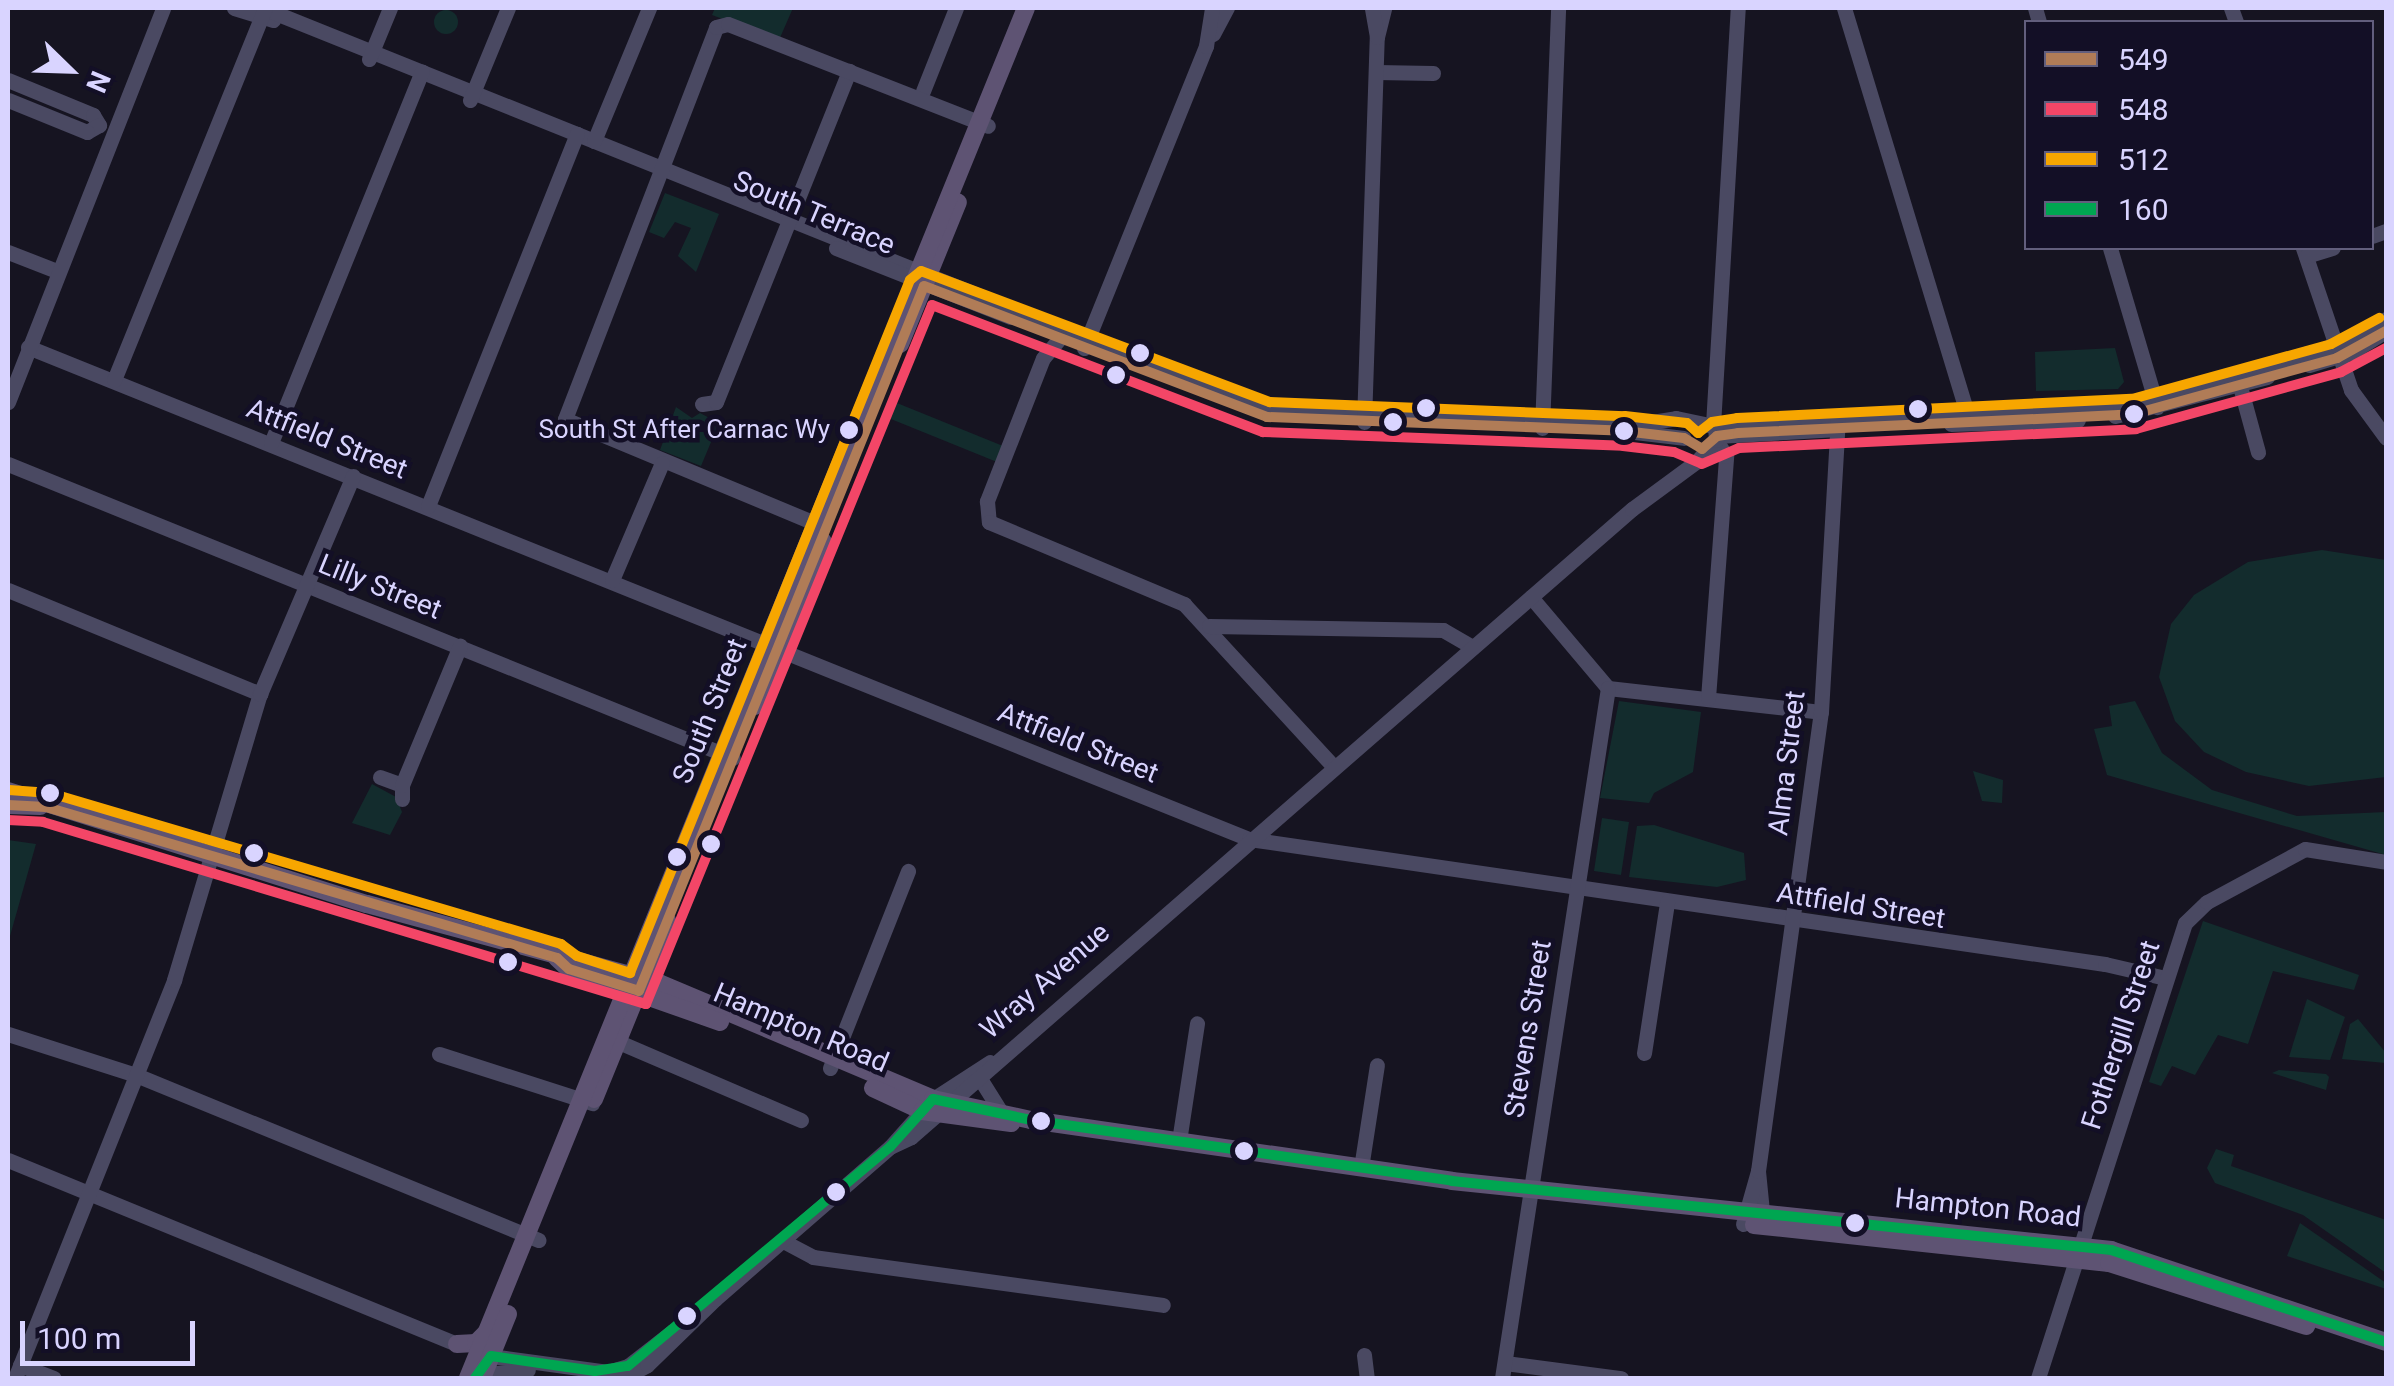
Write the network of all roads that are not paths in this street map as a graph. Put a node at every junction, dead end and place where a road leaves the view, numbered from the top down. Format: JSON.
{"nodes":[{"id":1,"x":163,"y":8,"type":"edge"},
{"id":2,"x":234,"y":8,"type":"edge"},
{"id":3,"x":390,"y":8,"type":"edge"},
{"id":4,"x":508,"y":8,"type":"edge"},
{"id":5,"x":650,"y":8,"type":"edge"},
{"id":6,"x":956,"y":8,"type":"edge"},
{"id":7,"x":1212,"y":8,"type":"edge"},
{"id":8,"x":1227,"y":8,"type":"edge"},
{"id":9,"x":1372,"y":8,"type":"edge"},
{"id":10,"x":1384,"y":8,"type":"edge"},
{"id":11,"x":1558,"y":8,"type":"edge"},
{"id":12,"x":1729,"y":8,"type":"edge"},
{"id":13,"x":1738,"y":8,"type":"edge"},
{"id":14,"x":1844,"y":8,"type":"edge"},
{"id":15,"x":267,"y":10,"type":"edge"},
{"id":16,"x":1029,"y":12,"type":"edge"},
{"id":17,"x":1377,"y":37,"type":"junction"},
{"id":18,"x":1733,"y":42,"type":"junction"},
{"id":19,"x":1206,"y":46,"type":"junction"},
{"id":20,"x":371,"y":55,"type":"junction"},
{"id":21,"x":849,"y":71,"type":"junction"},
{"id":22,"x":1376,"y":72,"type":"junction"},
{"id":23,"x":1434,"y":72,"type":"dead end"},
{"id":24,"x":421,"y":75,"type":"junction"},
{"id":25,"x":8,"y":80,"type":"edge"},
{"id":26,"x":923,"y":91,"type":"dead end"},
{"id":27,"x":472,"y":96,"type":"junction"},
{"id":28,"x":8,"y":100,"type":"edge"},
{"id":29,"x":983,"y":124,"type":"junction"},
{"id":30,"x":575,"y":139,"type":"junction"},
{"id":31,"x":594,"y":141,"type":"junction"},
{"id":32,"x":661,"y":173,"type":"junction"},
{"id":33,"x":787,"y":223,"type":"junction"},
{"id":34,"x":2111,"y":250,"type":"edge"},
{"id":35,"x":8,"y":252,"type":"edge"},
{"id":36,"x":2304,"y":252,"type":"edge"},
{"id":37,"x":56,"y":271,"type":"junction"},
{"id":38,"x":920,"y":277,"type":"junction"},
{"id":39,"x":2386,"y":319,"type":"edge"},
{"id":40,"x":2386,"y":331,"type":"edge"},
{"id":41,"x":1060,"y":338,"type":"junction"},
{"id":42,"x":1086,"y":344,"type":"junction"},
{"id":43,"x":28,"y":347,"type":"junction"},
{"id":44,"x":2335,"y":352,"type":"junction"},
{"id":45,"x":114,"y":380,"type":"junction"},
{"id":46,"x":2238,"y":380,"type":"junction"},
{"id":47,"x":8,"y":402,"type":"edge"},
{"id":48,"x":702,"y":404,"type":"dead end"},
{"id":49,"x":2156,"y":404,"type":"junction"},
{"id":50,"x":1967,"y":413,"type":"junction"},
{"id":51,"x":1364,"y":417,"type":"junction"},
{"id":52,"x":1543,"y":423,"type":"junction"},
{"id":53,"x":1838,"y":424,"type":"junction"},
{"id":54,"x":1712,"y":432,"type":"junction"},
{"id":55,"x":2386,"y":438,"type":"edge"},
{"id":56,"x":1686,"y":442,"type":"junction"},
{"id":57,"x":271,"y":443,"type":"junction"},
{"id":58,"x":2258,"y":452,"type":"dead end"},
{"id":59,"x":662,"y":463,"type":"junction"},
{"id":60,"x":8,"y":464,"type":"edge"},
{"id":61,"x":1680,"y":470,"type":"junction"},
{"id":62,"x":353,"y":476,"type":"junction"},
{"id":63,"x":428,"y":506,"type":"junction"},
{"id":64,"x":817,"y":524,"type":"junction"},
{"id":65,"x":612,"y":580,"type":"junction"},
{"id":66,"x":306,"y":585,"type":"junction"},
{"id":67,"x":8,"y":590,"type":"edge"},
{"id":68,"x":1531,"y":596,"type":"junction"},
{"id":69,"x":1210,"y":626,"type":"junction"},
{"id":70,"x":460,"y":646,"type":"junction"},
{"id":71,"x":773,"y":646,"type":"junction"},
{"id":72,"x":1466,"y":652,"type":"junction"},
{"id":73,"x":1608,"y":688,"type":"junction"},
{"id":74,"x":260,"y":694,"type":"junction"},
{"id":75,"x":1708,"y":698,"type":"junction"},
{"id":76,"x":1821,"y":712,"type":"junction"},
{"id":77,"x":728,"y":756,"type":"junction"},
{"id":78,"x":1333,"y":766,"type":"junction"},
{"id":79,"x":380,"y":777,"type":"dead end"},
{"id":80,"x":8,"y":791,"type":"edge"},
{"id":81,"x":8,"y":805,"type":"edge"},
{"id":82,"x":40,"y":806,"type":"junction"},
{"id":83,"x":1248,"y":840,"type":"junction"},
{"id":84,"x":211,"y":856,"type":"junction"},
{"id":85,"x":2386,"y":862,"type":"edge"},
{"id":86,"x":908,"y":871,"type":"dead end"},
{"id":87,"x":1576,"y":885,"type":"junction"},
{"id":88,"x":1667,"y":902,"type":"junction"},
{"id":89,"x":1792,"y":920,"type":"junction"},
{"id":90,"x":2165,"y":978,"type":"junction"},
{"id":91,"x":635,"y":982,"type":"junction"},
{"id":92,"x":1198,"y":1023,"type":"dead end"},
{"id":93,"x":8,"y":1034,"type":"edge"},
{"id":94,"x":612,"y":1039,"type":"junction"},
{"id":95,"x":439,"y":1054,"type":"dead end"},
{"id":96,"x":1644,"y":1054,"type":"dead end"},
{"id":97,"x":990,"y":1062,"type":"junction"},
{"id":98,"x":832,"y":1063,"type":"junction"},
{"id":99,"x":1377,"y":1065,"type":"dead end"},
{"id":100,"x":136,"y":1075,"type":"junction"},
{"id":101,"x":979,"y":1077,"type":"junction"},
{"id":102,"x":588,"y":1101,"type":"junction"},
{"id":103,"x":936,"y":1106,"type":"junction"},
{"id":104,"x":1000,"y":1110,"type":"junction"},
{"id":105,"x":802,"y":1120,"type":"dead end"},
{"id":106,"x":1031,"y":1120,"type":"junction"},
{"id":107,"x":1180,"y":1141,"type":"junction"},
{"id":108,"x":8,"y":1161,"type":"edge"},
{"id":109,"x":1362,"y":1168,"type":"junction"},
{"id":110,"x":90,"y":1194,"type":"junction"},
{"id":111,"x":1528,"y":1194,"type":"junction"},
{"id":112,"x":1753,"y":1219,"type":"junction"},
{"id":113,"x":533,"y":1239,"type":"junction"},
{"id":114,"x":783,"y":1241,"type":"junction"},
{"id":115,"x":2078,"y":1251,"type":"junction"},
{"id":116,"x":1163,"y":1305,"type":"dead end"},
{"id":117,"x":2386,"y":1342,"type":"edge"},
{"id":118,"x":2386,"y":1352,"type":"edge"},
{"id":119,"x":1364,"y":1355,"type":"dead end"},
{"id":120,"x":476,"y":1360,"type":"edge"},
{"id":121,"x":648,"y":1367,"type":"edge"},
{"id":122,"x":1504,"y":1370,"type":"edge"},
{"id":123,"x":17,"y":1372,"type":"edge"},
{"id":124,"x":54,"y":1378,"type":"edge"},
{"id":125,"x":591,"y":1378,"type":"edge"},
{"id":126,"x":624,"y":1378,"type":"edge"},
{"id":127,"x":1367,"y":1378,"type":"edge"},
{"id":128,"x":1621,"y":1378,"type":"edge"},
{"id":129,"x":2038,"y":1378,"type":"edge"}],
"edges":[{"from":1,"to":37,"type":"street"},
{"from":2,"to":15,"type":"street","name":"South Terrace"},
{"from":3,"to":20,"type":"street"},
{"from":4,"to":27,"type":"street"},
{"from":5,"to":31,"type":"street"},
{"from":6,"to":26,"type":"street"},
{"from":7,"to":19,"type":"street"},
{"from":8,"to":19,"type":"street"},
{"from":9,"to":17,"type":"street"},
{"from":10,"to":17,"type":"street"},
{"from":11,"to":52,"type":"street"},
{"from":12,"to":18,"type":"street"},
{"from":13,"to":18,"type":"street"},
{"from":14,"to":50,"type":"street"},
{"from":15,"to":20,"type":"street","name":"South Terrace"},
{"from":15,"to":45,"type":"street"},
{"from":16,"to":29,"type":"main road","name":"South Street"},
{"from":17,"to":22,"type":"street"},
{"from":18,"to":54,"type":"street"},
{"from":19,"to":42,"type":"street"},
{"from":20,"to":24,"type":"street","name":"South Terrace"},
{"from":21,"to":29,"type":"street"},
{"from":21,"to":32,"type":"street"},
{"from":21,"to":33,"type":"street"},
{"from":22,"to":23,"type":"street"},
{"from":22,"to":51,"type":"street"},
{"from":24,"to":27,"type":"street","name":"South Terrace"},
{"from":24,"to":57,"type":"street"},
{"from":25,"to":28,"type":"street"},
{"from":27,"to":30,"type":"street","name":"South Terrace"},
{"from":29,"to":38,"type":"main road","name":"South Street"},
{"from":30,"to":31,"type":"street","name":"South Terrace"},
{"from":30,"to":32,"type":"street","name":"South Terrace"},
{"from":30,"to":63,"type":"street"},
{"from":31,"to":32,"type":"street","name":"South Terrace"},
{"from":32,"to":33,"type":"street","name":"South Terrace"},
{"from":32,"to":59,"type":"street"},
{"from":33,"to":38,"type":"street","name":"South Terrace"},
{"from":33,"to":48,"type":"street"},
{"from":34,"to":49,"type":"street"},
{"from":35,"to":37,"type":"street"},
{"from":36,"to":44,"type":"street"},
{"from":37,"to":43,"type":"street"},
{"from":38,"to":41,"type":"street","name":"South Terrace"},
{"from":38,"to":42,"type":"street","name":"South Terrace"},
{"from":38,"to":64,"type":"main road","name":"South Street"},
{"from":38,"to":71,"type":"main road","name":"South Street"},
{"from":39,"to":44,"type":"street","name":"South Terrace"},
{"from":40,"to":44,"type":"street","name":"South Terrace"},
{"from":41,"to":42,"type":"street","name":"South Terrace"},
{"from":41,"to":69,"type":"street"},
{"from":42,"to":51,"type":"street","name":"South Terrace"},
{"from":43,"to":45,"type":"street","name":"Attfield Street"},
{"from":43,"to":47,"type":"street"},
{"from":44,"to":46,"type":"street","name":"South Terrace"},
{"from":44,"to":55,"type":"street"},
{"from":45,"to":57,"type":"street","name":"Attfield Street"},
{"from":46,"to":49,"type":"street","name":"South Terrace"},
{"from":46,"to":58,"type":"street"},
{"from":49,"to":50,"type":"street","name":"South Terrace"},
{"from":49,"to":53,"type":"street","name":"South Terrace"},
{"from":50,"to":53,"type":"street","name":"South Terrace"},
{"from":51,"to":52,"type":"street","name":"South Terrace"},
{"from":52,"to":54,"type":"street","name":"South Terrace"},
{"from":52,"to":56,"type":"street","name":"South Terrace"},
{"from":53,"to":54,"type":"street","name":"South Terrace"},
{"from":53,"to":76,"type":"street","name":"Alma Street"},
{"from":54,"to":56,"type":"street","name":"South Terrace"},
{"from":54,"to":56,"type":"street"},
{"from":54,"to":61,"type":"street","name":"Wray Avenue"},
{"from":54,"to":75,"type":"street"},
{"from":56,"to":61,"type":"street"},
{"from":57,"to":62,"type":"street","name":"Attfield Street"},
{"from":59,"to":64,"type":"street"},
{"from":59,"to":65,"type":"street"},
{"from":60,"to":66,"type":"street","name":"Lilly Street"},
{"from":61,"to":68,"type":"street","name":"Wray Avenue"},
{"from":62,"to":63,"type":"street","name":"Attfield Street"},
{"from":62,"to":66,"type":"street"},
{"from":63,"to":65,"type":"street","name":"Attfield Street"},
{"from":64,"to":71,"type":"main road","name":"South Street"},
{"from":65,"to":71,"type":"street","name":"Attfield Street"},
{"from":66,"to":70,"type":"street","name":"Lilly Street"},
{"from":66,"to":74,"type":"street"},
{"from":67,"to":74,"type":"street"},
{"from":68,"to":72,"type":"street","name":"Wray Avenue"},
{"from":68,"to":73,"type":"street"},
{"from":69,"to":72,"type":"street"},
{"from":69,"to":78,"type":"street"},
{"from":70,"to":77,"type":"street","name":"Lilly Street"},
{"from":70,"to":79,"type":"street"},
{"from":71,"to":77,"type":"main road","name":"South Street"},
{"from":71,"to":83,"type":"street","name":"Attfield Street"},
{"from":72,"to":78,"type":"street","name":"Wray Avenue"},
{"from":73,"to":75,"type":"street"},
{"from":73,"to":87,"type":"street","name":"Stevens Street"},
{"from":74,"to":84,"type":"street"},
{"from":75,"to":76,"type":"street"},
{"from":76,"to":89,"type":"street","name":"Alma Street"},
{"from":77,"to":91,"type":"main road","name":"South Street"},
{"from":78,"to":83,"type":"street","name":"Wray Avenue"},
{"from":80,"to":82,"type":"main road","name":"Hampton Road"},
{"from":81,"to":82,"type":"main road","name":"Hampton Road"},
{"from":82,"to":84,"type":"main road","name":"Hampton Road"},
{"from":83,"to":87,"type":"street","name":"Attfield Street"},
{"from":83,"to":97,"type":"street","name":"Wray Avenue"},
{"from":84,"to":91,"type":"main road","name":"Hampton Road"},
{"from":84,"to":100,"type":"street"},
{"from":85,"to":90,"type":"street","name":"Fothergill Street"},
{"from":86,"to":98,"type":"street"},
{"from":87,"to":88,"type":"street","name":"Attfield Street"},
{"from":87,"to":111,"type":"street","name":"Stevens Street"},
{"from":88,"to":89,"type":"street","name":"Attfield Street"},
{"from":88,"to":96,"type":"street"},
{"from":89,"to":90,"type":"street","name":"Attfield Street"},
{"from":89,"to":112,"type":"street","name":"Alma Street"},
{"from":90,"to":115,"type":"street","name":"Fothergill Street"},
{"from":91,"to":94,"type":"main road","name":"South Street"},
{"from":91,"to":98,"type":"main road","name":"Hampton Road"},
{"from":92,"to":107,"type":"street"},
{"from":93,"to":100,"type":"street"},
{"from":94,"to":102,"type":"main road","name":"South Street"},
{"from":94,"to":105,"type":"street"},
{"from":95,"to":102,"type":"street"},
{"from":97,"to":101,"type":"street","name":"Wray Avenue"},
{"from":97,"to":103,"type":"street","name":"Wray Avenue"},
{"from":98,"to":103,"type":"main road","name":"Hampton Road"},
{"from":99,"to":109,"type":"street"},
{"from":100,"to":110,"type":"street"},
{"from":100,"to":113,"type":"street"},
{"from":101,"to":103,"type":"street","name":"Wray Avenue"},
{"from":101,"to":104,"type":"street"},
{"from":102,"to":113,"type":"main road","name":"South Street"},
{"from":103,"to":104,"type":"main road","name":"Hampton Road"},
{"from":103,"to":106,"type":"main road","name":"Hampton Road"},
{"from":103,"to":114,"type":"street","name":"Wray Avenue"},
{"from":104,"to":106,"type":"main road","name":"Hampton Road"},
{"from":106,"to":107,"type":"main road","name":"Hampton Road"},
{"from":107,"to":109,"type":"main road","name":"Hampton Road"},
{"from":108,"to":110,"type":"street"},
{"from":109,"to":111,"type":"main road","name":"Hampton Road"},
{"from":110,"to":120,"type":"street"},
{"from":110,"to":123,"type":"street"},
{"from":111,"to":112,"type":"main road","name":"Hampton Road"},
{"from":111,"to":122,"type":"street","name":"Stevens Street"},
{"from":112,"to":115,"type":"main road","name":"Hampton Road"},
{"from":113,"to":120,"type":"main road","name":"South Street"},
{"from":113,"to":120,"type":"main road","name":"South Street"},
{"from":114,"to":116,"type":"street"},
{"from":114,"to":121,"type":"street","name":"Wray Avenue"},
{"from":115,"to":117,"type":"main road","name":"Hampton Road"},
{"from":115,"to":118,"type":"main road","name":"Hampton Road"},
{"from":115,"to":129,"type":"street","name":"Fothergill Street"},
{"from":119,"to":127,"type":"street"},
{"from":120,"to":121,"type":"street"},
{"from":120,"to":125,"type":"street"},
{"from":121,"to":126,"type":"street"},
{"from":122,"to":128,"type":"street"},
{"from":123,"to":124,"type":"street"}]}
